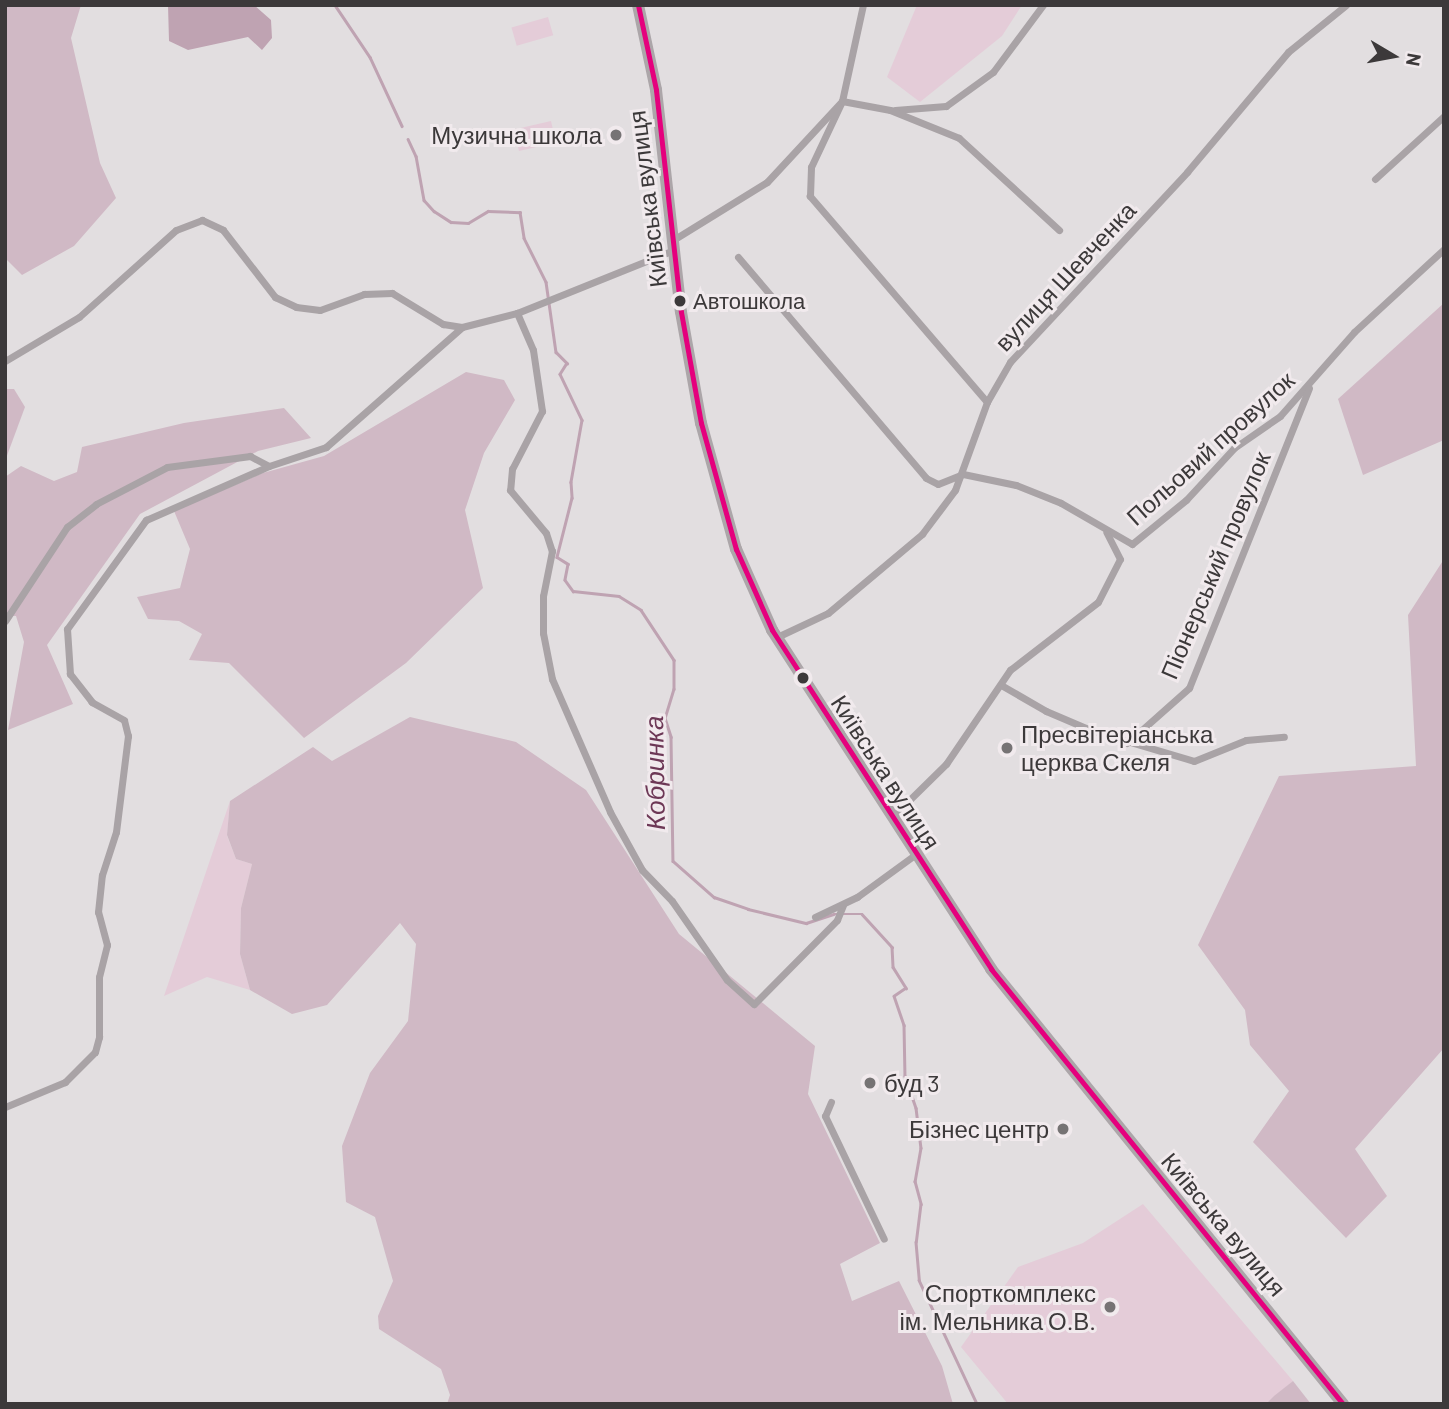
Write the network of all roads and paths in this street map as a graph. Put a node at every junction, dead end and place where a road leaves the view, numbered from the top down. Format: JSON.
{"nodes":[{"id":1,"x":638,"y":5,"type":"edge"},
{"id":2,"x":863,"y":5,"type":"edge"},
{"id":3,"x":1042,"y":5,"type":"edge"},
{"id":4,"x":1346,"y":5,"type":"edge"},
{"id":5,"x":842,"y":101,"type":"junction"},
{"id":6,"x":891,"y":110,"type":"junction"},
{"id":7,"x":1444,"y":116,"type":"edge"},
{"id":8,"x":1375,"y":179,"type":"dead end"},
{"id":9,"x":1059,"y":230,"type":"dead end"},
{"id":10,"x":673,"y":245,"type":"junction"},
{"id":11,"x":1444,"y":248,"type":"edge"},
{"id":12,"x":738,"y":257,"type":"dead end"},
{"id":13,"x":517,"y":313,"type":"junction"},
{"id":14,"x":462,"y":327,"type":"junction"},
{"id":15,"x":5,"y":361,"type":"edge"},
{"id":16,"x":1312,"y":383,"type":"junction"},
{"id":17,"x":987,"y":402,"type":"junction"},
{"id":18,"x":269,"y":466,"type":"junction"},
{"id":19,"x":963,"y":474,"type":"junction"},
{"id":20,"x":1106,"y":531,"type":"junction"},
{"id":21,"x":5,"y":621,"type":"edge"},
{"id":22,"x":777,"y":637,"type":"junction"},
{"id":23,"x":1001,"y":685,"type":"junction"},
{"id":24,"x":1284,"y":737,"type":"dead end"},
{"id":25,"x":1127,"y":743,"type":"junction"},
{"id":26,"x":891,"y":817,"type":"junction"},
{"id":27,"x":916,"y":854,"type":"junction"},
{"id":28,"x":842,"y":908,"type":"junction"},
{"id":29,"x":815,"y":917,"type":"dead end"},
{"id":30,"x":831,"y":1102,"type":"dead end"},
{"id":31,"x":5,"y":1107,"type":"edge"},
{"id":32,"x":884,"y":1239,"type":"dead end"},
{"id":33,"x":1343,"y":1404,"type":"edge"}],
"edges":[{"from":1,"to":10,"type":"main road","name":"Київська вулиця"},
{"from":2,"to":5,"type":"street"},
{"from":3,"to":6,"type":"street"},
{"from":4,"to":17,"type":"street","name":"вулиця Шевченка"},
{"from":5,"to":6,"type":"street"},
{"from":5,"to":10,"type":"street"},
{"from":5,"to":17,"type":"street"},
{"from":6,"to":9,"type":"street"},
{"from":7,"to":8,"type":"street"},
{"from":10,"to":13,"type":"street"},
{"from":10,"to":22,"type":"main road","name":"Київська вулиця"},
{"from":11,"to":16,"type":"street","name":"Польовий провулок"},
{"from":12,"to":19,"type":"street"},
{"from":13,"to":14,"type":"street"},
{"from":13,"to":28,"type":"street"},
{"from":14,"to":15,"type":"street"},
{"from":14,"to":18,"type":"street"},
{"from":16,"to":20,"type":"street","name":"Польовий провулок"},
{"from":16,"to":25,"type":"street","name":"Піонерський провулок"},
{"from":17,"to":19,"type":"street","name":"вулиця Шевченка"},
{"from":18,"to":21,"type":"street"},
{"from":18,"to":31,"type":"street"},
{"from":19,"to":20,"type":"street","name":"Польовий провулок"},
{"from":19,"to":22,"type":"street","name":"вулиця Шевченка"},
{"from":20,"to":23,"type":"street"},
{"from":22,"to":26,"type":"main road","name":"Київська вулиця"},
{"from":23,"to":25,"type":"street"},
{"from":23,"to":26,"type":"street"},
{"from":24,"to":25,"type":"street"},
{"from":26,"to":27,"type":"main road","name":"Київська вулиця"},
{"from":27,"to":28,"type":"street"},
{"from":27,"to":33,"type":"main road","name":"Київська вулиця"},
{"from":28,"to":29,"type":"street"},
{"from":30,"to":32,"type":"street"}]}
